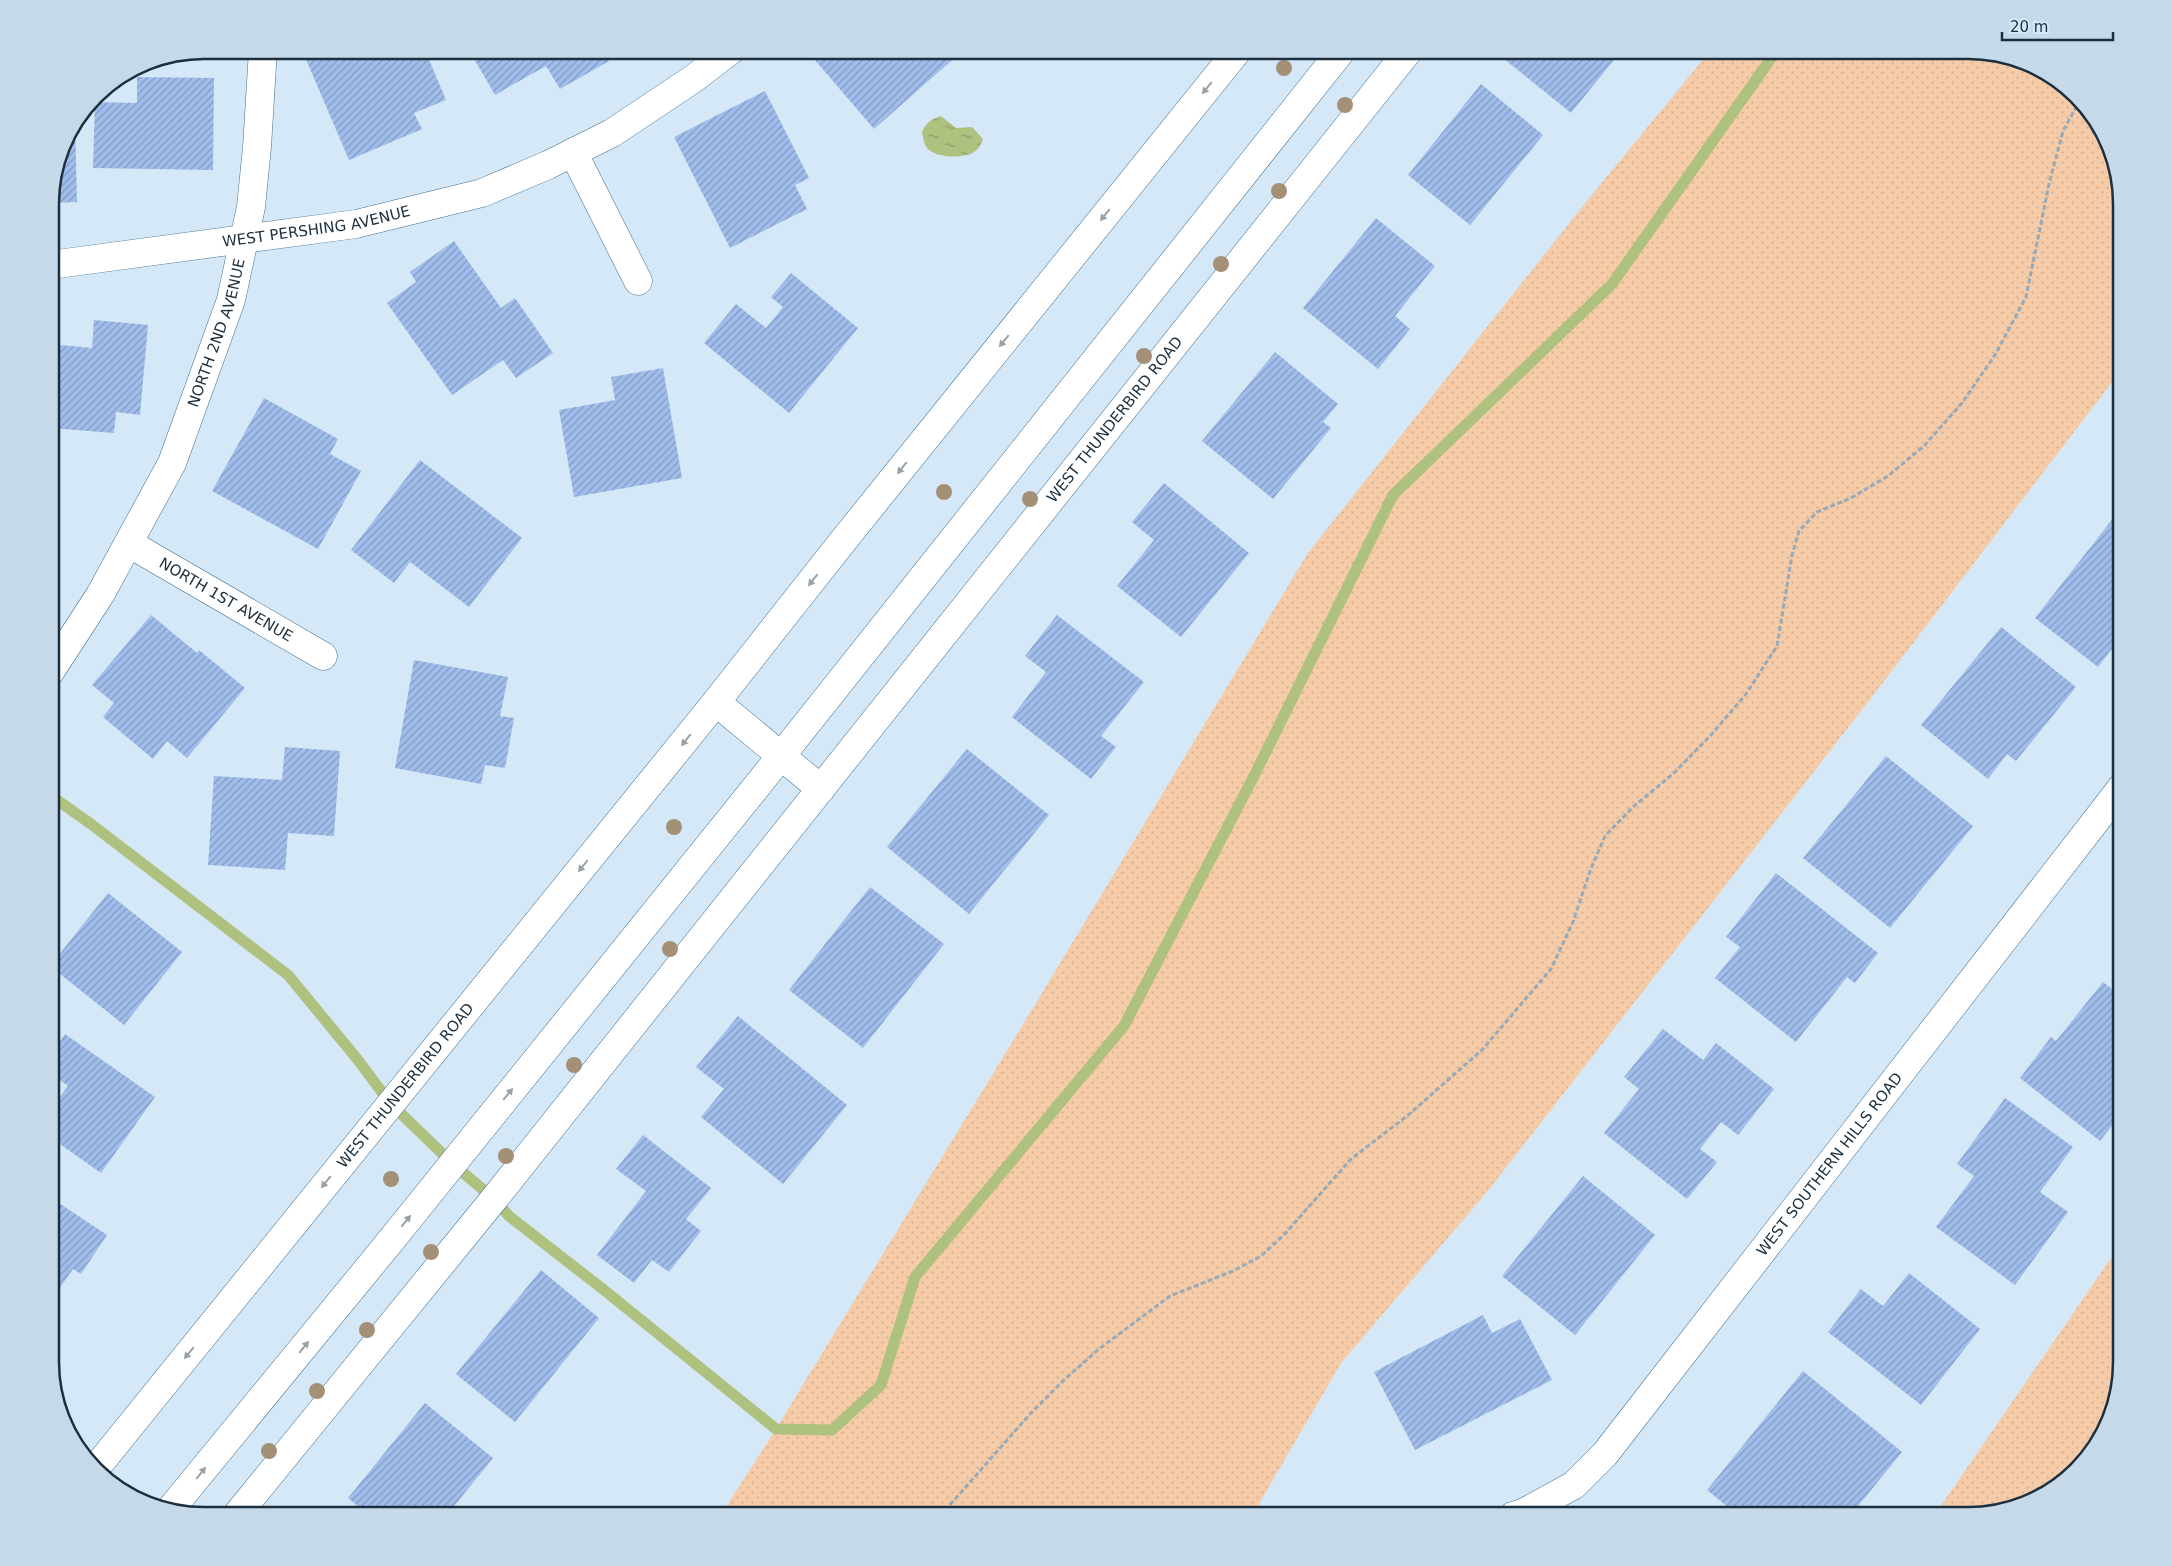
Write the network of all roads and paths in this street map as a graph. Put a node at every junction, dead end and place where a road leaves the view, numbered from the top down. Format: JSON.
{"nodes":[{"id":1,"x":262,"y":59,"type":"edge"},
{"id":2,"x":719,"y":59,"type":"edge"},
{"id":3,"x":1231,"y":59,"type":"edge"},
{"id":4,"x":1335,"y":59,"type":"edge"},
{"id":5,"x":1402,"y":59,"type":"edge"},
{"id":6,"x":2076,"y":107,"type":"edge"},
{"id":7,"x":573,"y":152,"type":"junction"},
{"id":8,"x":246,"y":239,"type":"junction"},
{"id":9,"x":59,"y":264,"type":"edge"},
{"id":10,"x":638,"y":281,"type":"dead end"},
{"id":11,"x":130,"y":544,"type":"junction"},
{"id":12,"x":323,"y":656,"type":"dead end"},
{"id":13,"x":59,"y":658,"type":"edge"},
{"id":14,"x":716,"y":702,"type":"junction"},
{"id":15,"x":781,"y":756,"type":"junction"},
{"id":16,"x":821,"y":789,"type":"junction"},
{"id":17,"x":2113,"y":799,"type":"edge"},
{"id":18,"x":100,"y":1463,"type":"edge"},
{"id":19,"x":175,"y":1504,"type":"edge"},
{"id":20,"x":243,"y":1507,"type":"edge"},
{"id":21,"x":948,"y":1507,"type":"edge"},
{"id":22,"x":1535,"y":1507,"type":"edge"}],
"edges":[{"from":1,"to":8,"type":"street","name":"NORTH 2ND AVENUE"},
{"from":2,"to":7,"type":"street","name":"WEST PERSHING AVENUE"},
{"from":3,"to":14,"type":"street","name":"WEST THUNDERBIRD ROAD","one_way":true},
{"from":4,"to":15,"type":"street"},
{"from":5,"to":16,"type":"street","name":"WEST THUNDERBIRD ROAD"},
{"from":6,"to":21,"type":"path"},
{"from":7,"to":8,"type":"street","name":"WEST PERSHING AVENUE"},
{"from":7,"to":10,"type":"street"},
{"from":8,"to":9,"type":"street","name":"WEST PERSHING AVENUE"},
{"from":8,"to":11,"type":"street","name":"NORTH 2ND AVENUE"},
{"from":11,"to":12,"type":"street","name":"NORTH 1ST AVENUE"},
{"from":11,"to":13,"type":"street","name":"NORTH 2ND AVENUE"},
{"from":14,"to":15,"type":"street"},
{"from":14,"to":18,"type":"street","name":"WEST THUNDERBIRD ROAD","one_way":true},
{"from":15,"to":16,"type":"street"},
{"from":19,"to":15,"type":"street","one_way":true},
{"from":16,"to":20,"type":"street","name":"WEST THUNDERBIRD ROAD"},
{"from":17,"to":22,"type":"street","name":"WEST SOUTHERN HILLS ROAD"}]}
